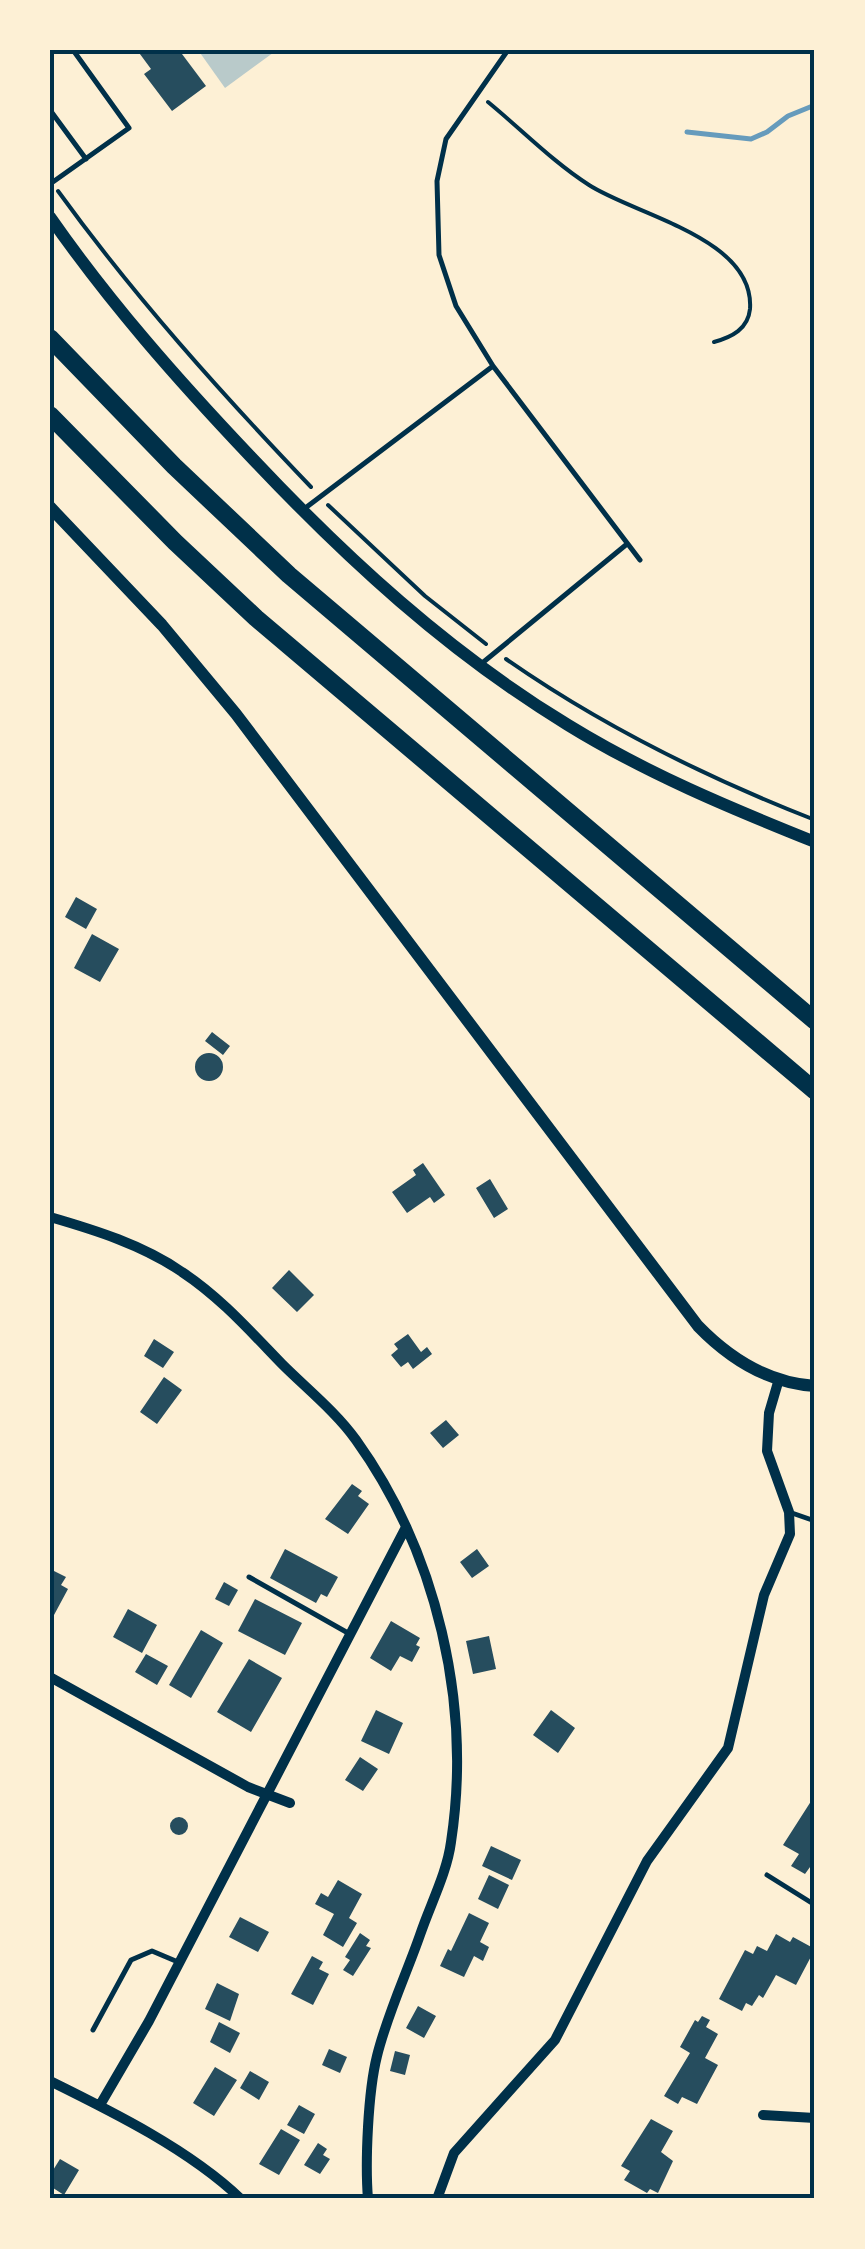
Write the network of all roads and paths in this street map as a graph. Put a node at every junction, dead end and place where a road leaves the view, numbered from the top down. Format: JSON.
{"nodes":[{"id":1,"x":73,"y":50,"type":"edge"},
{"id":2,"x":508,"y":50,"type":"edge"},
{"id":3,"x":476,"y":93,"type":"junction"},
{"id":4,"x":50,"y":110,"type":"edge"},
{"id":5,"x":86,"y":158,"type":"junction"},
{"id":6,"x":51,"y":183,"type":"edge"},
{"id":7,"x":50,"y":217,"type":"edge"},
{"id":8,"x":50,"y":338,"type":"edge"},
{"id":9,"x":714,"y":342,"type":"dead end"},
{"id":10,"x":493,"y":366,"type":"junction"},
{"id":11,"x":50,"y":415,"type":"edge"},
{"id":12,"x":318,"y":495,"type":"junction"},
{"id":13,"x":50,"y":507,"type":"edge"},
{"id":14,"x":302,"y":510,"type":"junction"},
{"id":15,"x":628,"y":543,"type":"junction"},
{"id":16,"x":640,"y":560,"type":"dead end"},
{"id":17,"x":494,"y":650,"type":"junction"},
{"id":18,"x":480,"y":666,"type":"junction"},
{"id":19,"x":815,"y":820,"type":"edge"},
{"id":20,"x":815,"y":842,"type":"edge"},
{"id":21,"x":815,"y":1021,"type":"edge"},
{"id":22,"x":815,"y":1091,"type":"edge"},
{"id":23,"x":50,"y":1217,"type":"edge"},
{"id":24,"x":778,"y":1379,"type":"junction"},
{"id":25,"x":815,"y":1386,"type":"edge"},
{"id":26,"x":790,"y":1512,"type":"junction"},
{"id":27,"x":815,"y":1520,"type":"edge"},
{"id":28,"x":406,"y":1529,"type":"junction"},
{"id":29,"x":249,"y":1577,"type":"dead end"},
{"id":30,"x":350,"y":1634,"type":"junction"},
{"id":31,"x":50,"y":1677,"type":"edge"},
{"id":32,"x":267,"y":1794,"type":"junction"},
{"id":33,"x":290,"y":1803,"type":"dead end"},
{"id":34,"x":767,"y":1875,"type":"dead end"},
{"id":35,"x":815,"y":1905,"type":"edge"},
{"id":36,"x":178,"y":1962,"type":"junction"},
{"id":37,"x":94,"y":2030,"type":"dead end"},
{"id":38,"x":50,"y":2081,"type":"edge"},
{"id":39,"x":100,"y":2105,"type":"junction"},
{"id":40,"x":764,"y":2114,"type":"dead end"},
{"id":41,"x":815,"y":2118,"type":"edge"},
{"id":42,"x":241,"y":2199,"type":"edge"},
{"id":43,"x":368,"y":2199,"type":"edge"},
{"id":44,"x":437,"y":2199,"type":"edge"}],
"edges":[{"from":1,"to":5,"type":"lane"},
{"from":2,"to":3,"type":"lane"},
{"from":3,"to":9,"type":"path"},
{"from":3,"to":10,"type":"lane"},
{"from":4,"to":5,"type":"lane"},
{"from":5,"to":6,"type":"lane"},
{"from":6,"to":12,"type":"path"},
{"from":7,"to":14,"type":"street"},
{"from":8,"to":21,"type":"highway"},
{"from":10,"to":12,"type":"lane"},
{"from":10,"to":15,"type":"lane"},
{"from":11,"to":22,"type":"highway"},
{"from":12,"to":14,"type":"lane"},
{"from":12,"to":17,"type":"path"},
{"from":13,"to":24,"type":"street"},
{"from":14,"to":18,"type":"street"},
{"from":15,"to":16,"type":"lane"},
{"from":15,"to":17,"type":"lane"},
{"from":17,"to":18,"type":"lane"},
{"from":17,"to":19,"type":"path"},
{"from":18,"to":20,"type":"street"},
{"from":23,"to":28,"type":"street"},
{"from":24,"to":25,"type":"street"},
{"from":24,"to":26,"type":"street"},
{"from":26,"to":27,"type":"lane"},
{"from":26,"to":44,"type":"street"},
{"from":28,"to":30,"type":"street"},
{"from":28,"to":43,"type":"street"},
{"from":29,"to":30,"type":"lane"},
{"from":30,"to":32,"type":"street"},
{"from":31,"to":32,"type":"street"},
{"from":32,"to":33,"type":"street"},
{"from":32,"to":36,"type":"street"},
{"from":34,"to":35,"type":"lane"},
{"from":36,"to":37,"type":"lane"},
{"from":36,"to":39,"type":"street"},
{"from":38,"to":39,"type":"street"},
{"from":39,"to":42,"type":"street"},
{"from":40,"to":41,"type":"street"}]}
